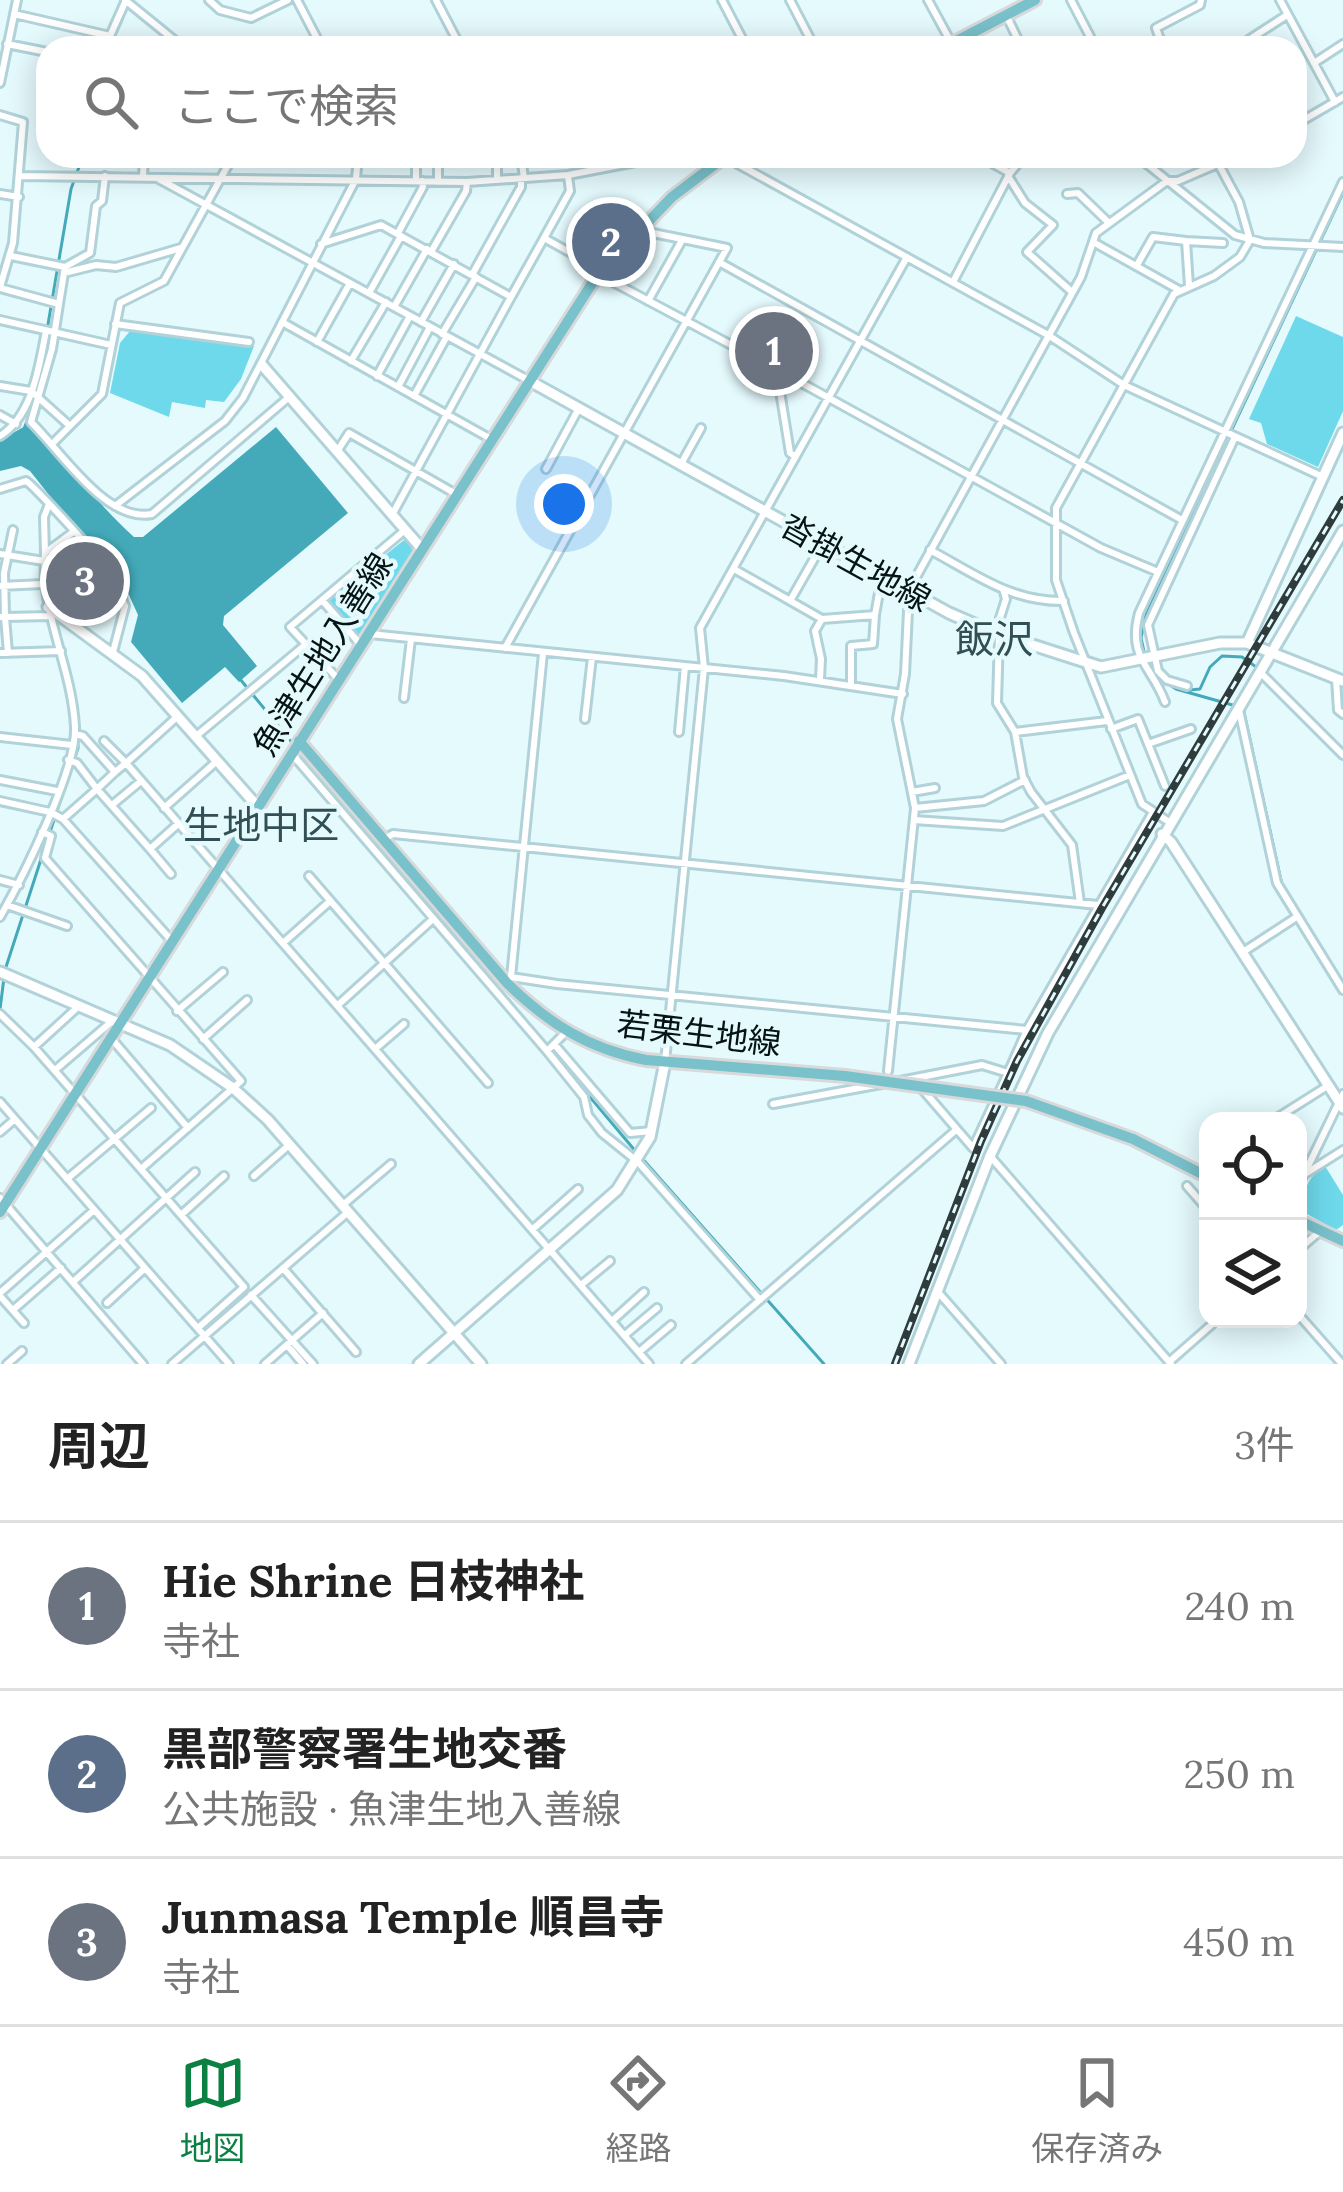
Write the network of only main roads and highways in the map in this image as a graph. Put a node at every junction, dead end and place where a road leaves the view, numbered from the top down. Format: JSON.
{"nodes":[{"id":1,"x":1035,"y":0,"type":"edge"},
{"id":2,"x":967,"y":36,"type":"edge"},
{"id":3,"x":711,"y":168,"type":"edge"},
{"id":4,"x":299,"y":741,"type":"junction"},
{"id":5,"x":1199,"y":1173,"type":"edge"},
{"id":6,"x":2,"y":1204,"type":"edge"}],
"edges":[{"from":1,"to":2,"type":"main road"},
{"from":3,"to":4,"type":"main road","name":"魚津生地入善線"},
{"from":4,"to":5,"type":"main road","name":"若栗生地線","bridge":true},
{"from":4,"to":6,"type":"main road","name":"魚津生地入善線"}]}
